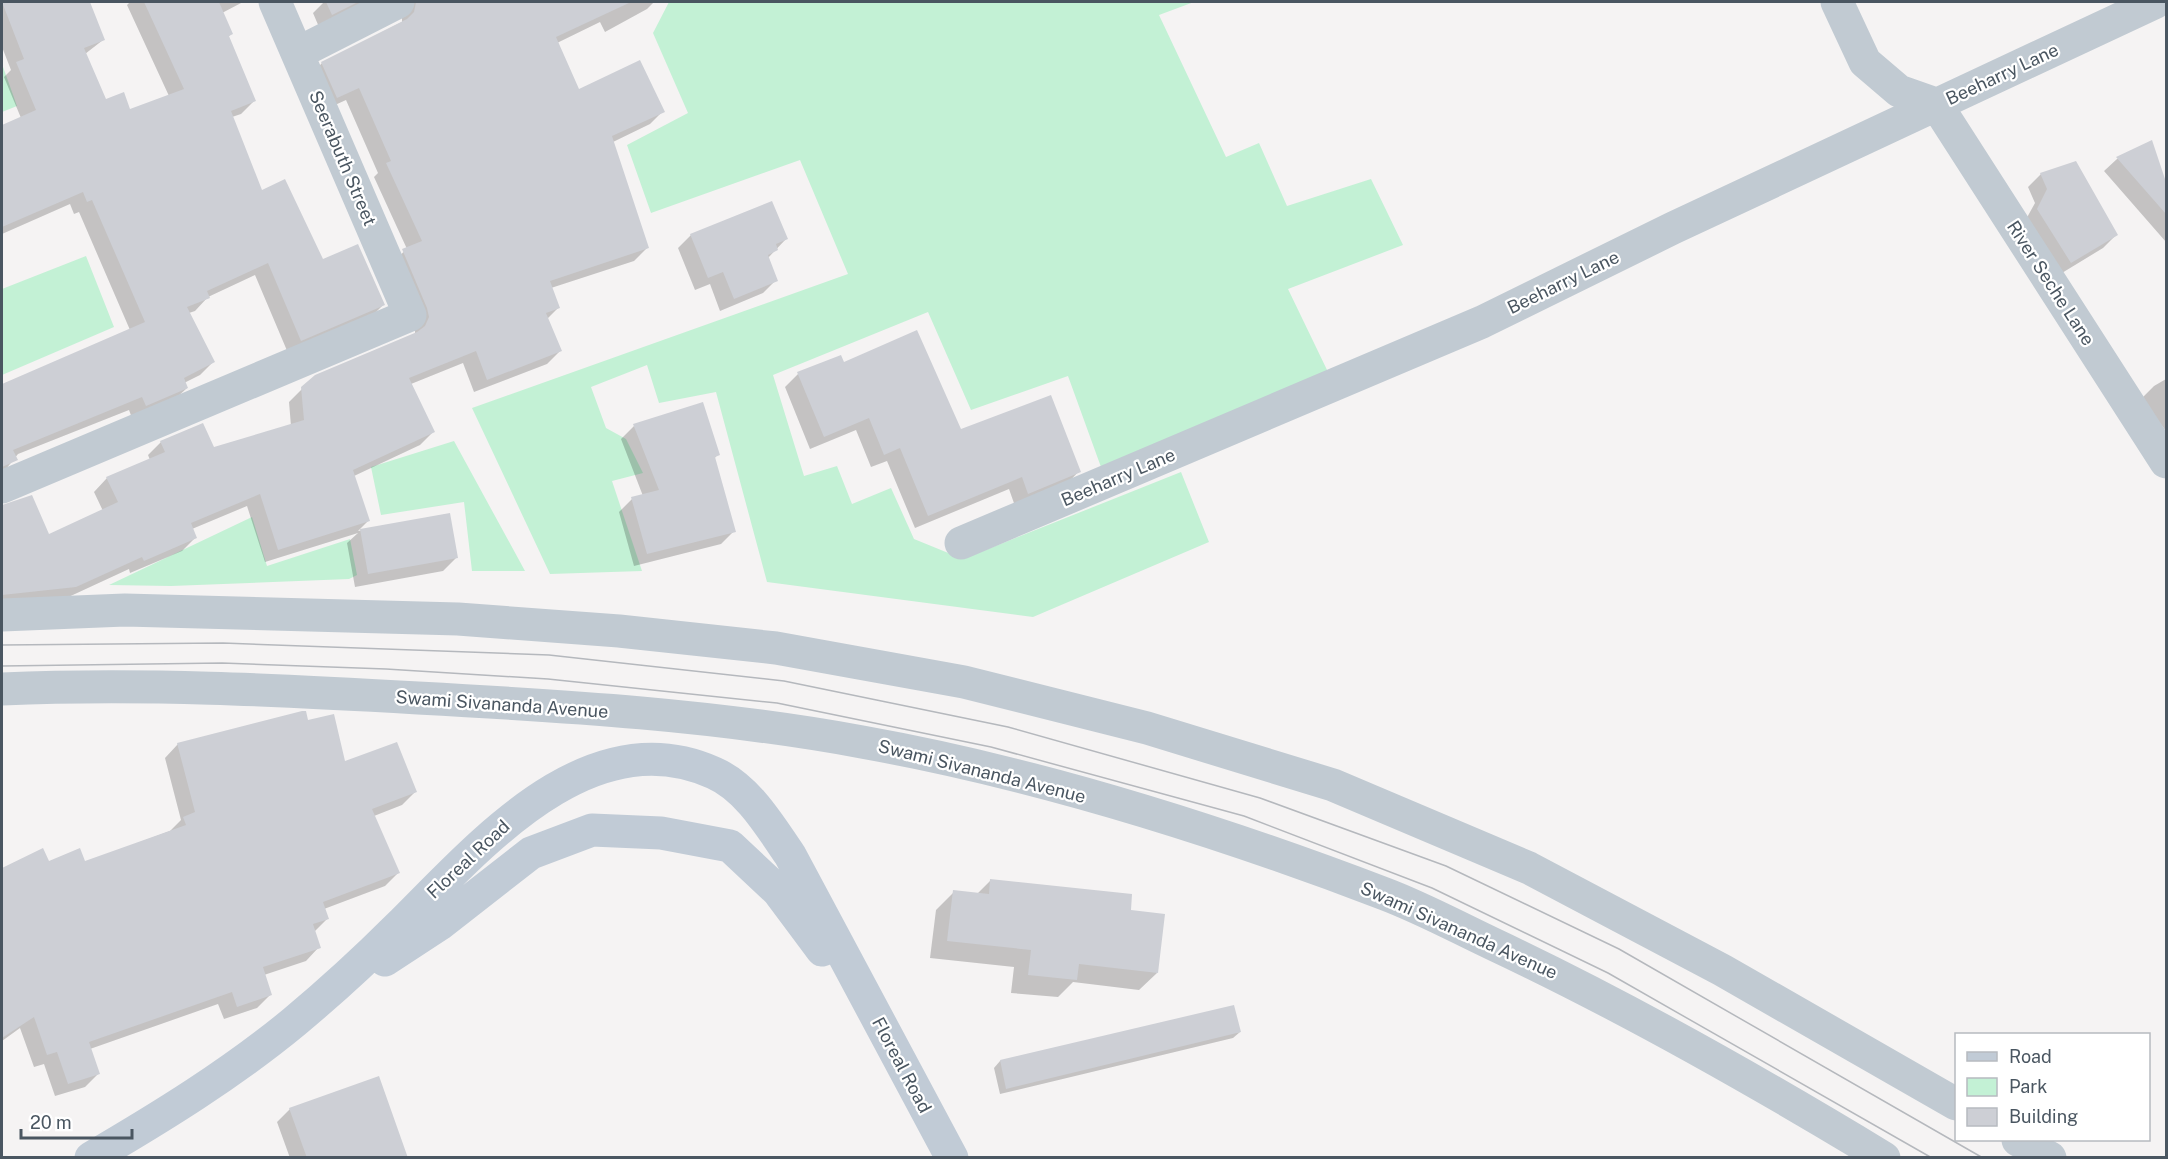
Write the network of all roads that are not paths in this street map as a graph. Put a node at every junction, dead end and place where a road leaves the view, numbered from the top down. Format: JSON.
{"nodes":[{"id":1,"x":275,"y":2,"type":"edge"},
{"id":2,"x":398,"y":2,"type":"edge"},
{"id":3,"x":1837,"y":2,"type":"edge"},
{"id":4,"x":2156,"y":2,"type":"edge"},
{"id":5,"x":298,"y":53,"type":"junction"},
{"id":6,"x":1936,"y":104,"type":"junction"},
{"id":7,"x":2166,"y":462,"type":"edge"},
{"id":8,"x":2,"y":487,"type":"edge"},
{"id":9,"x":961,"y":543,"type":"dead end"},
{"id":10,"x":2,"y":615,"type":"edge"},
{"id":11,"x":2,"y":689,"type":"edge"},
{"id":12,"x":294,"y":1022,"type":"junction"},
{"id":13,"x":886,"y":1035,"type":"junction"},
{"id":14,"x":1955,"y":1103,"type":"edge"},
{"id":15,"x":2020,"y":1141,"type":"edge"},
{"id":16,"x":91,"y":1158,"type":"edge"},
{"id":17,"x":952,"y":1158,"type":"edge"},
{"id":18,"x":1884,"y":1158,"type":"edge"},
{"id":19,"x":2049,"y":1158,"type":"edge"}],
"edges":[{"from":1,"to":5,"type":"street","name":"Seerabuth Street"},
{"from":2,"to":5,"type":"street"},
{"from":3,"to":6,"type":"street"},
{"from":4,"to":6,"type":"street","name":"Beeharry Lane"},
{"from":5,"to":8,"type":"street","name":"Seerabuth Street"},
{"from":6,"to":7,"type":"street","name":"River Seche Lane"},
{"from":6,"to":9,"type":"street","name":"Beeharry Lane"},
{"from":10,"to":14,"type":"street"},
{"from":11,"to":18,"type":"street","name":"Swami Sivananda Avenue"},
{"from":12,"to":13,"type":"main road"},
{"from":12,"to":13,"type":"main road","name":"Floreal Road"},
{"from":12,"to":16,"type":"main road","name":"Floreal Road"},
{"from":13,"to":17,"type":"main road","name":"Floreal Road"},
{"from":15,"to":19,"type":"street"}]}
